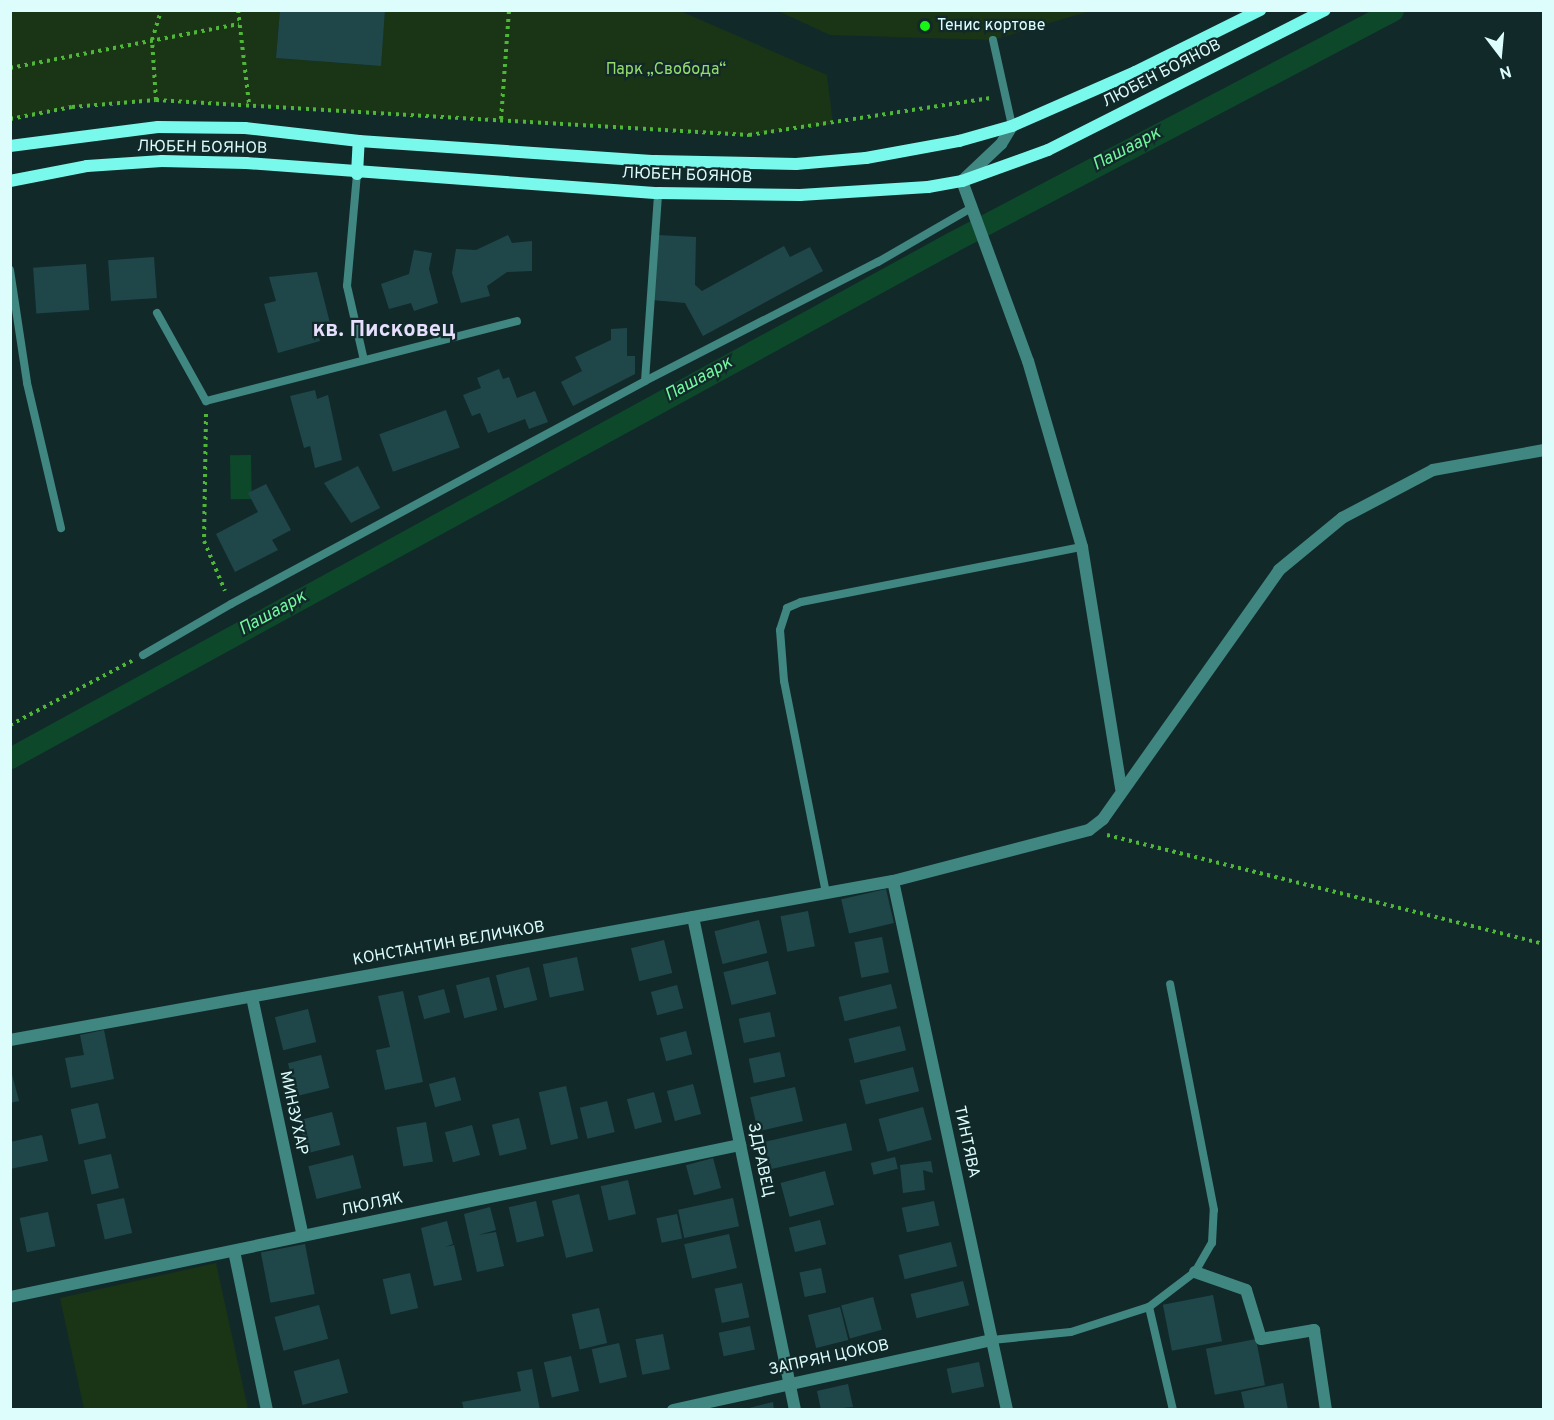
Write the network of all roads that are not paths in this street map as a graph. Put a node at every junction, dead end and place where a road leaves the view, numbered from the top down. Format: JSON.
{"nodes":[{"id":1,"x":1260,"y":10,"type":"edge"},
{"id":2,"x":1325,"y":10,"type":"edge"},
{"id":3,"x":993,"y":40,"type":"dead end"},
{"id":4,"x":1012,"y":126,"type":"junction"},
{"id":5,"x":359,"y":141,"type":"junction"},
{"id":6,"x":10,"y":146,"type":"edge"},
{"id":7,"x":357,"y":174,"type":"junction"},
{"id":8,"x":10,"y":181,"type":"edge"},
{"id":9,"x":962,"y":181,"type":"junction"},
{"id":10,"x":658,"y":193,"type":"junction"},
{"id":11,"x":972,"y":210,"type":"junction"},
{"id":12,"x":10,"y":270,"type":"edge"},
{"id":13,"x":157,"y":313,"type":"dead end"},
{"id":14,"x":517,"y":321,"type":"dead end"},
{"id":15,"x":364,"y":360,"type":"junction"},
{"id":16,"x":645,"y":381,"type":"junction"},
{"id":17,"x":1544,"y":450,"type":"edge"},
{"id":18,"x":60,"y":528,"type":"dead end"},
{"id":19,"x":1082,"y":547,"type":"junction"},
{"id":20,"x":143,"y":656,"type":"road end"},
{"id":21,"x":1121,"y":789,"type":"junction"},
{"id":22,"x":893,"y":881,"type":"junction"},
{"id":23,"x":826,"y":893,"type":"junction"},
{"id":24,"x":693,"y":917,"type":"junction"},
{"id":25,"x":1170,"y":984,"type":"dead end"},
{"id":26,"x":252,"y":997,"type":"junction"},
{"id":27,"x":10,"y":1040,"type":"edge"},
{"id":28,"x":740,"y":1145,"type":"junction"},
{"id":29,"x":303,"y":1236,"type":"junction"},
{"id":30,"x":234,"y":1251,"type":"junction"},
{"id":31,"x":1195,"y":1272,"type":"junction"},
{"id":32,"x":10,"y":1297,"type":"edge"},
{"id":33,"x":1149,"y":1307,"type":"junction"},
{"id":34,"x":992,"y":1340,"type":"junction"},
{"id":35,"x":790,"y":1384,"type":"junction"},
{"id":36,"x":267,"y":1410,"type":"edge"},
{"id":37,"x":673,"y":1410,"type":"edge"},
{"id":38,"x":795,"y":1410,"type":"edge"},
{"id":39,"x":1007,"y":1410,"type":"edge"},
{"id":40,"x":1173,"y":1410,"type":"edge"},
{"id":41,"x":1326,"y":1410,"type":"edge"}],
"edges":[{"from":1,"to":4,"type":"street","name":"ЛЮБЕН БОЯНОВ"},
{"from":2,"to":9,"type":"street","name":"ЛЮБЕН БОЯНОВ"},
{"from":3,"to":4,"type":"lane"},
{"from":4,"to":5,"type":"street","name":"ЛЮБЕН БОЯНОВ"},
{"from":4,"to":9,"type":"street"},
{"from":5,"to":6,"type":"street","name":"ЛЮБЕН БОЯНОВ"},
{"from":5,"to":7,"type":"street"},
{"from":7,"to":8,"type":"street","name":"ЛЮБЕН БОЯНОВ"},
{"from":7,"to":10,"type":"street","name":"ЛЮБЕН БОЯНОВ"},
{"from":7,"to":15,"type":"lane"},
{"from":9,"to":10,"type":"street","name":"ЛЮБЕН БОЯНОВ"},
{"from":9,"to":11,"type":"street"},
{"from":10,"to":16,"type":"lane"},
{"from":11,"to":16,"type":"lane"},
{"from":11,"to":19,"type":"street"},
{"from":12,"to":18,"type":"lane"},
{"from":13,"to":15,"type":"lane"},
{"from":14,"to":15,"type":"lane"},
{"from":16,"to":20,"type":"lane"},
{"from":17,"to":21,"type":"street"},
{"from":19,"to":21,"type":"street"},
{"from":19,"to":23,"type":"lane"},
{"from":21,"to":22,"type":"street","name":"КОНСТАНТИН ВЕЛИЧКОВ"},
{"from":22,"to":23,"type":"street","name":"КОНСТАНТИН ВЕЛИЧКОВ"},
{"from":22,"to":34,"type":"street","name":"ТИНТЯВА"},
{"from":23,"to":24,"type":"street","name":"КОНСТАНТИН ВЕЛИЧКОВ"},
{"from":24,"to":26,"type":"street","name":"КОНСТАНТИН ВЕЛИЧКОВ"},
{"from":24,"to":28,"type":"street","name":"ЗДРАВЕЦ"},
{"from":25,"to":31,"type":"lane"},
{"from":26,"to":27,"type":"street","name":"КОНСТАНТИН ВЕЛИЧКОВ"},
{"from":26,"to":29,"type":"street","name":"МИНЗУХАР"},
{"from":28,"to":29,"type":"street","name":"ЛЮЛЯК"},
{"from":28,"to":35,"type":"street","name":"ЗДРАВЕЦ"},
{"from":29,"to":30,"type":"street","name":"ЛЮЛЯК"},
{"from":30,"to":32,"type":"street","name":"ЛЮЛЯК"},
{"from":30,"to":36,"type":"street"},
{"from":31,"to":33,"type":"lane"},
{"from":31,"to":41,"type":"street"},
{"from":33,"to":34,"type":"lane"},
{"from":33,"to":40,"type":"lane"},
{"from":34,"to":35,"type":"street","name":"ЗАПРЯН ЦОКОВ"},
{"from":34,"to":39,"type":"street","name":"ТИНТЯВА"},
{"from":35,"to":37,"type":"street","name":"ЗАПРЯН ЦОКОВ"},
{"from":35,"to":38,"type":"street","name":"ЗДРАВЕЦ"}]}
